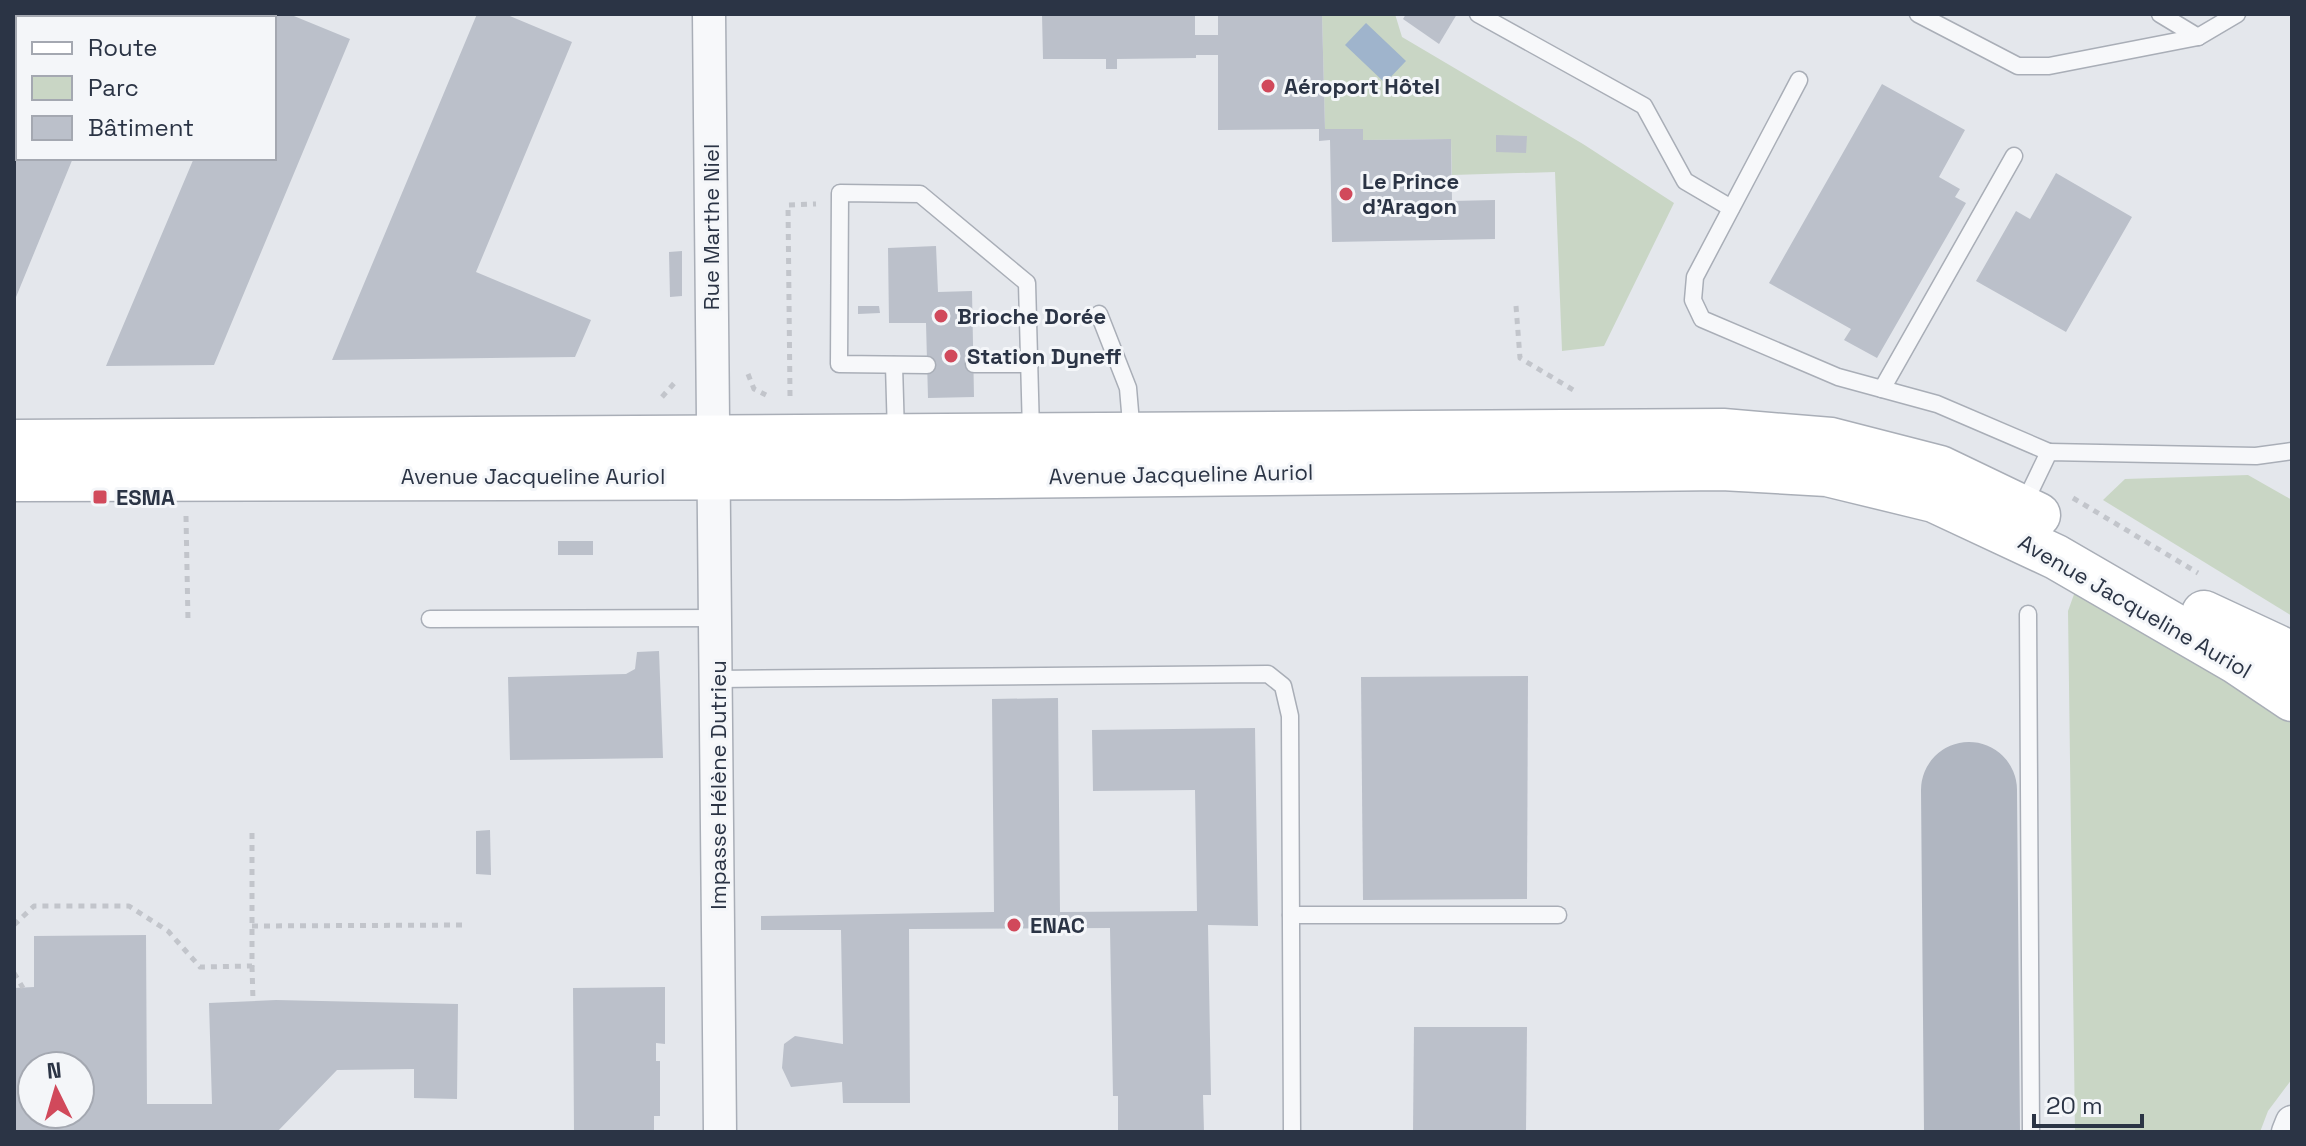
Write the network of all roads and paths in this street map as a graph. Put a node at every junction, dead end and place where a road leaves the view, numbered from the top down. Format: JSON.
{"nodes":[{"id":1,"x":709,"y":14,"type":"edge"},
{"id":2,"x":1478,"y":14,"type":"edge"},
{"id":3,"x":1918,"y":14,"type":"edge"},
{"id":4,"x":2160,"y":14,"type":"edge"},
{"id":5,"x":2237,"y":14,"type":"edge"},
{"id":6,"x":2198,"y":37,"type":"junction"},
{"id":7,"x":1799,"y":80,"type":"dead end"},
{"id":8,"x":2014,"y":156,"type":"dead end"},
{"id":9,"x":840,"y":204,"type":"junction"},
{"id":10,"x":1731,"y":208,"type":"junction"},
{"id":11,"x":1516,"y":306,"type":"dead end"},
{"id":12,"x":1099,"y":314,"type":"dead end"},
{"id":13,"x":974,"y":364,"type":"dead end"},
{"id":14,"x":1030,"y":364,"type":"junction"},
{"id":15,"x":894,"y":365,"type":"junction"},
{"id":16,"x":927,"y":365,"type":"dead end"},
{"id":17,"x":1882,"y":389,"type":"junction"},
{"id":18,"x":1581,"y":395,"type":"dead end"},
{"id":19,"x":790,"y":396,"type":"dead end"},
{"id":20,"x":896,"y":437,"type":"junction"},
{"id":21,"x":1131,"y":437,"type":"junction"},
{"id":22,"x":1032,"y":438,"type":"junction"},
{"id":23,"x":14,"y":442,"type":"edge"},
{"id":24,"x":2292,"y":451,"type":"edge"},
{"id":25,"x":2049,"y":452,"type":"junction"},
{"id":26,"x":712,"y":457,"type":"junction"},
{"id":27,"x":14,"y":479,"type":"edge"},
{"id":28,"x":2022,"y":508,"type":"junction"},
{"id":29,"x":196,"y":511,"type":"dead end"},
{"id":30,"x":2028,"y":614,"type":"dead end"},
{"id":31,"x":718,"y":618,"type":"junction"},
{"id":32,"x":430,"y":619,"type":"dead end"},
{"id":33,"x":188,"y":621,"type":"dead end"},
{"id":34,"x":2292,"y":654,"type":"edge"},
{"id":35,"x":718,"y":679,"type":"junction"},
{"id":36,"x":2292,"y":699,"type":"edge"},
{"id":37,"x":252,"y":831,"type":"dead end"},
{"id":38,"x":1291,"y":915,"type":"junction"},
{"id":39,"x":1558,"y":915,"type":"dead end"},
{"id":40,"x":14,"y":925,"type":"edge"},
{"id":41,"x":468,"y":925,"type":"dead end"},
{"id":42,"x":252,"y":926,"type":"junction"},
{"id":43,"x":252,"y":966,"type":"junction"},
{"id":44,"x":14,"y":973,"type":"edge"},
{"id":45,"x":23,"y":988,"type":"dead end"},
{"id":46,"x":253,"y":1001,"type":"dead end"},
{"id":47,"x":2292,"y":1122,"type":"edge"},
{"id":48,"x":720,"y":1132,"type":"edge"},
{"id":49,"x":1292,"y":1132,"type":"edge"},
{"id":50,"x":2031,"y":1132,"type":"edge"},
{"id":51,"x":2288,"y":1132,"type":"edge"}],
"edges":[{"from":1,"to":26,"type":"street","name":"Rue Marthe Niel"},
{"from":2,"to":10,"type":"lane"},
{"from":3,"to":6,"type":"lane"},
{"from":4,"to":6,"type":"lane"},
{"from":5,"to":6,"type":"lane"},
{"from":7,"to":10,"type":"lane"},
{"from":8,"to":17,"type":"lane"},
{"from":9,"to":14,"type":"lane"},
{"from":9,"to":15,"type":"lane"},
{"from":9,"to":19,"type":"path"},
{"from":10,"to":17,"type":"lane"},
{"from":11,"to":18,"type":"path"},
{"from":12,"to":21,"type":"lane"},
{"from":13,"to":14,"type":"lane"},
{"from":14,"to":22,"type":"lane"},
{"from":15,"to":16,"type":"lane"},
{"from":15,"to":20,"type":"lane"},
{"from":17,"to":25,"type":"lane"},
{"from":20,"to":22,"type":"main road","name":"Avenue Jacqueline Auriol"},
{"from":20,"to":26,"type":"main road","name":"Avenue Jacqueline Auriol"},
{"from":21,"to":22,"type":"main road","name":"Avenue Jacqueline Auriol"},
{"from":21,"to":28,"type":"main road","name":"Avenue Jacqueline Auriol"},
{"from":23,"to":26,"type":"main road","name":"Avenue Jacqueline Auriol"},
{"from":24,"to":25,"type":"lane"},
{"from":25,"to":28,"type":"lane"},
{"from":26,"to":27,"type":"main road","name":"Avenue Jacqueline Auriol"},
{"from":26,"to":31,"type":"street","name":"Impasse Hélène Dutrieu"},
{"from":26,"to":36,"type":"main road","name":"Avenue Jacqueline Auriol"},
{"from":28,"to":34,"type":"main road","name":"Avenue Jacqueline Auriol"},
{"from":29,"to":33,"type":"path"},
{"from":30,"to":50,"type":"lane"},
{"from":31,"to":32,"type":"lane"},
{"from":31,"to":35,"type":"street","name":"Impasse Hélène Dutrieu"},
{"from":35,"to":38,"type":"lane"},
{"from":35,"to":48,"type":"street","name":"Impasse Hélène Dutrieu"},
{"from":37,"to":42,"type":"path"},
{"from":38,"to":39,"type":"lane"},
{"from":38,"to":49,"type":"lane"},
{"from":40,"to":43,"type":"path"},
{"from":41,"to":42,"type":"path"},
{"from":42,"to":43,"type":"path"},
{"from":43,"to":46,"type":"path"},
{"from":44,"to":45,"type":"path"},
{"from":47,"to":51,"type":"street"}]}
